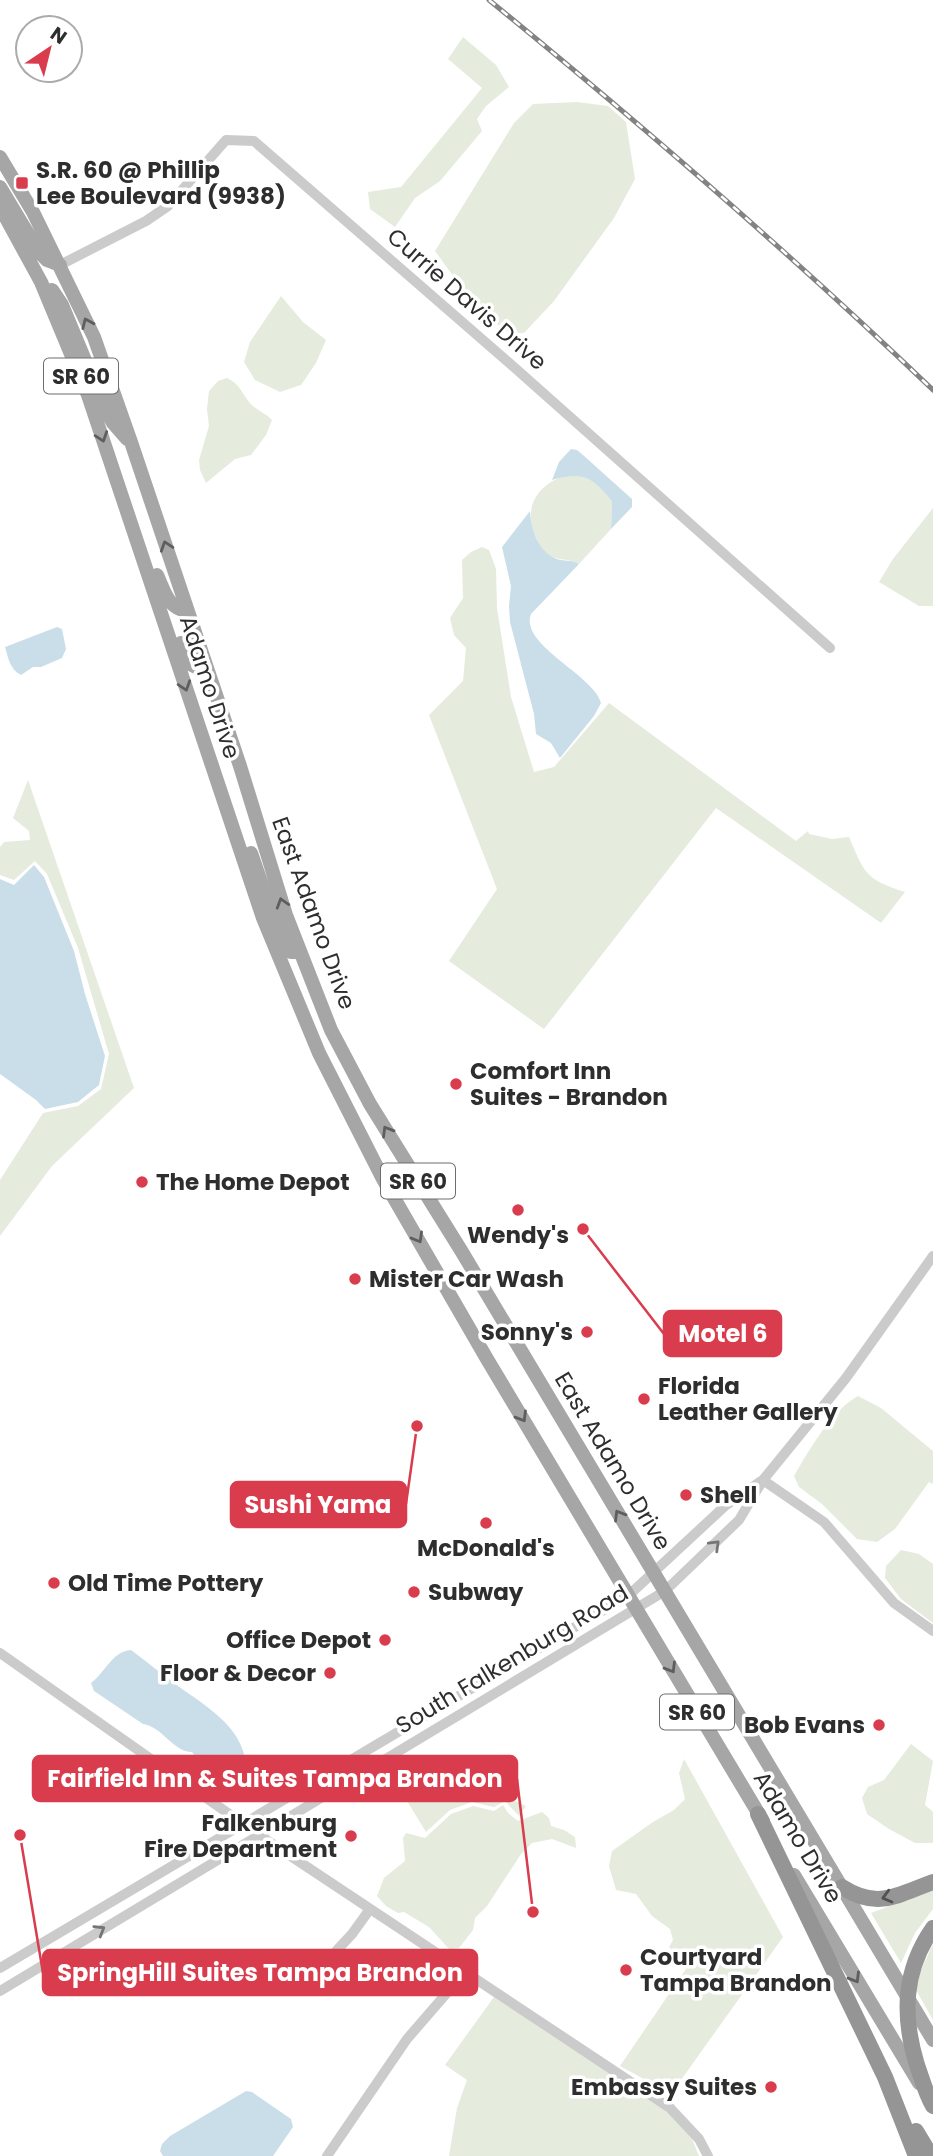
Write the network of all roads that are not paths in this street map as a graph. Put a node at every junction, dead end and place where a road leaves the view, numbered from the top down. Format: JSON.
{"nodes":[{"id":1,"x":0,"y":157,"type":"edge"},
{"id":2,"x":0,"y":187,"type":"edge"},
{"id":3,"x":0,"y":207,"type":"edge"},
{"id":4,"x":60,"y":265,"type":"junction"},
{"id":5,"x":41,"y":282,"type":"junction"},
{"id":6,"x":131,"y":442,"type":"junction"},
{"id":7,"x":141,"y":553,"type":"junction"},
{"id":8,"x":187,"y":611,"type":"junction"},
{"id":9,"x":166,"y":629,"type":"junction"},
{"id":10,"x":830,"y":648,"type":"dead end"},
{"id":11,"x":208,"y":673,"type":"junction"},
{"id":12,"x":226,"y":808,"type":"junction"},
{"id":13,"x":299,"y":952,"type":"junction"},
{"id":14,"x":278,"y":960,"type":"junction"},
{"id":15,"x":358,"y":1082,"type":"junction"},
{"id":16,"x":933,"y":1256,"type":"edge"},
{"id":17,"x":763,"y":1480,"type":"junction"},
{"id":18,"x":654,"y":1573,"type":"junction"},
{"id":19,"x":665,"y":1591,"type":"junction"},
{"id":20,"x":629,"y":1595,"type":"junction"},
{"id":21,"x":636,"y":1609,"type":"junction"},
{"id":22,"x":933,"y":1632,"type":"edge"},
{"id":23,"x":0,"y":1653,"type":"edge"},
{"id":24,"x":426,"y":1714,"type":"junction"},
{"id":25,"x":434,"y":1730,"type":"junction"},
{"id":26,"x":322,"y":1776,"type":"junction"},
{"id":27,"x":333,"y":1792,"type":"junction"},
{"id":28,"x":758,"y":1814,"type":"junction"},
{"id":29,"x":243,"y":1823,"type":"junction"},
{"id":30,"x":259,"y":1835,"type":"junction"},
{"id":31,"x":933,"y":1882,"type":"edge"},
{"id":32,"x":842,"y":1887,"type":"junction"},
{"id":33,"x":370,"y":1909,"type":"junction"},
{"id":34,"x":933,"y":1928,"type":"edge"},
{"id":35,"x":0,"y":1968,"type":"edge"},
{"id":36,"x":465,"y":1972,"type":"junction"},
{"id":37,"x":313,"y":1976,"type":"dead end"},
{"id":38,"x":0,"y":1991,"type":"edge"},
{"id":39,"x":906,"y":1996,"type":"junction"},
{"id":40,"x":933,"y":2040,"type":"edge"},
{"id":41,"x":886,"y":2077,"type":"junction"},
{"id":42,"x":932,"y":2104,"type":"edge"},
{"id":43,"x":333,"y":2154,"type":"edge"},
{"id":44,"x":708,"y":2156,"type":"edge"},
{"id":45,"x":916,"y":2156,"type":"edge"},
{"id":46,"x":931,"y":2156,"type":"edge"}],
"edges":[{"from":1,"to":4,"type":"main road","name":"Adamo Drive","number":"SR 60"},
{"from":2,"to":4,"type":"main road"},
{"from":3,"to":5,"type":"main road","name":"Adamo Drive","number":"SR 60"},
{"from":6,"to":4,"type":"main road","name":"Adamo Drive","number":"SR 60","one_way":true},
{"from":4,"to":10,"type":"street","name":"Currie Davis Drive"},
{"from":5,"to":6,"type":"main road"},
{"from":5,"to":7,"type":"main road","name":"Adamo Drive","number":"SR 60","one_way":true},
{"from":8,"to":6,"type":"main road","name":"Adamo Drive","number":"SR 60","one_way":true},
{"from":7,"to":8,"type":"main road"},
{"from":7,"to":9,"type":"main road","name":"Adamo Drive","number":"SR 60"},
{"from":8,"to":11,"type":"main road","name":"East Adamo Drive","number":"SR 60"},
{"from":9,"to":11,"type":"main road"},
{"from":9,"to":12,"type":"main road","name":"Adamo Drive","number":"SR 60","one_way":true},
{"from":13,"to":11,"type":"main road","name":"East Adamo Drive","number":"SR 60","one_way":true},
{"from":12,"to":13,"type":"main road"},
{"from":12,"to":14,"type":"main road","name":"Adamo Drive","number":"SR 60"},
{"from":13,"to":15,"type":"main road","name":"East Adamo Drive","number":"SR 60"},
{"from":14,"to":15,"type":"main road"},
{"from":14,"to":20,"type":"main road","name":"Adamo Drive","number":"SR 60","one_way":true},
{"from":18,"to":15,"type":"main road","name":"East Adamo Drive","number":"SR 60","one_way":true},
{"from":16,"to":17,"type":"street","name":"South Falkenburg Road"},
{"from":17,"to":18,"type":"street","name":"South Falkenburg Road"},
{"from":19,"to":17,"type":"street","name":"South Falkenburg Road","one_way":true},
{"from":17,"to":22,"type":"street"},
{"from":18,"to":19,"type":"main road","name":"Adamo Drive","number":"SR 60"},
{"from":18,"to":20,"type":"street","name":"South Falkenburg Road"},
{"from":19,"to":21,"type":"street","name":"South Falkenburg Road"},
{"from":19,"to":32,"type":"main road","name":"Adamo Drive","number":"SR 60"},
{"from":20,"to":21,"type":"main road","name":"Adamo Drive","number":"SR 60"},
{"from":20,"to":24,"type":"street","name":"South Falkenburg Road"},
{"from":21,"to":25,"type":"street","name":"South Falkenburg Road"},
{"from":21,"to":28,"type":"main road","name":"Adamo Drive","number":"SR 60","one_way":true},
{"from":23,"to":29,"type":"street"},
{"from":24,"to":25,"type":"street"},
{"from":24,"to":26,"type":"street","name":"South Falkenburg Road"},
{"from":25,"to":27,"type":"street","name":"South Falkenburg Road"},
{"from":26,"to":27,"type":"street"},
{"from":26,"to":29,"type":"street","name":"South Falkenburg Road"},
{"from":27,"to":30,"type":"street","name":"South Falkenburg Road"},
{"from":28,"to":41,"type":"highway"},
{"from":28,"to":42,"type":"main road","name":"Adamo Drive","number":"SR 60","one_way":true},
{"from":29,"to":30,"type":"street"},
{"from":29,"to":35,"type":"street","name":"South Falkenburg Road"},
{"from":30,"to":33,"type":"street"},
{"from":38,"to":30,"type":"street","name":"South Falkenburg Road","one_way":true},
{"from":31,"to":32,"type":"highway","one_way":true},
{"from":32,"to":39,"type":"main road","name":"Adamo Drive","number":"SR 60"},
{"from":33,"to":36,"type":"street"},
{"from":33,"to":37,"type":"street"},
{"from":34,"to":39,"type":"highway"},
{"from":36,"to":43,"type":"street"},
{"from":36,"to":44,"type":"street"},
{"from":39,"to":40,"type":"main road","name":"Adamo Drive","number":"SR 60"},
{"from":39,"to":42,"type":"highway"},
{"from":41,"to":45,"type":"highway"},
{"from":41,"to":46,"type":"highway"}]}
